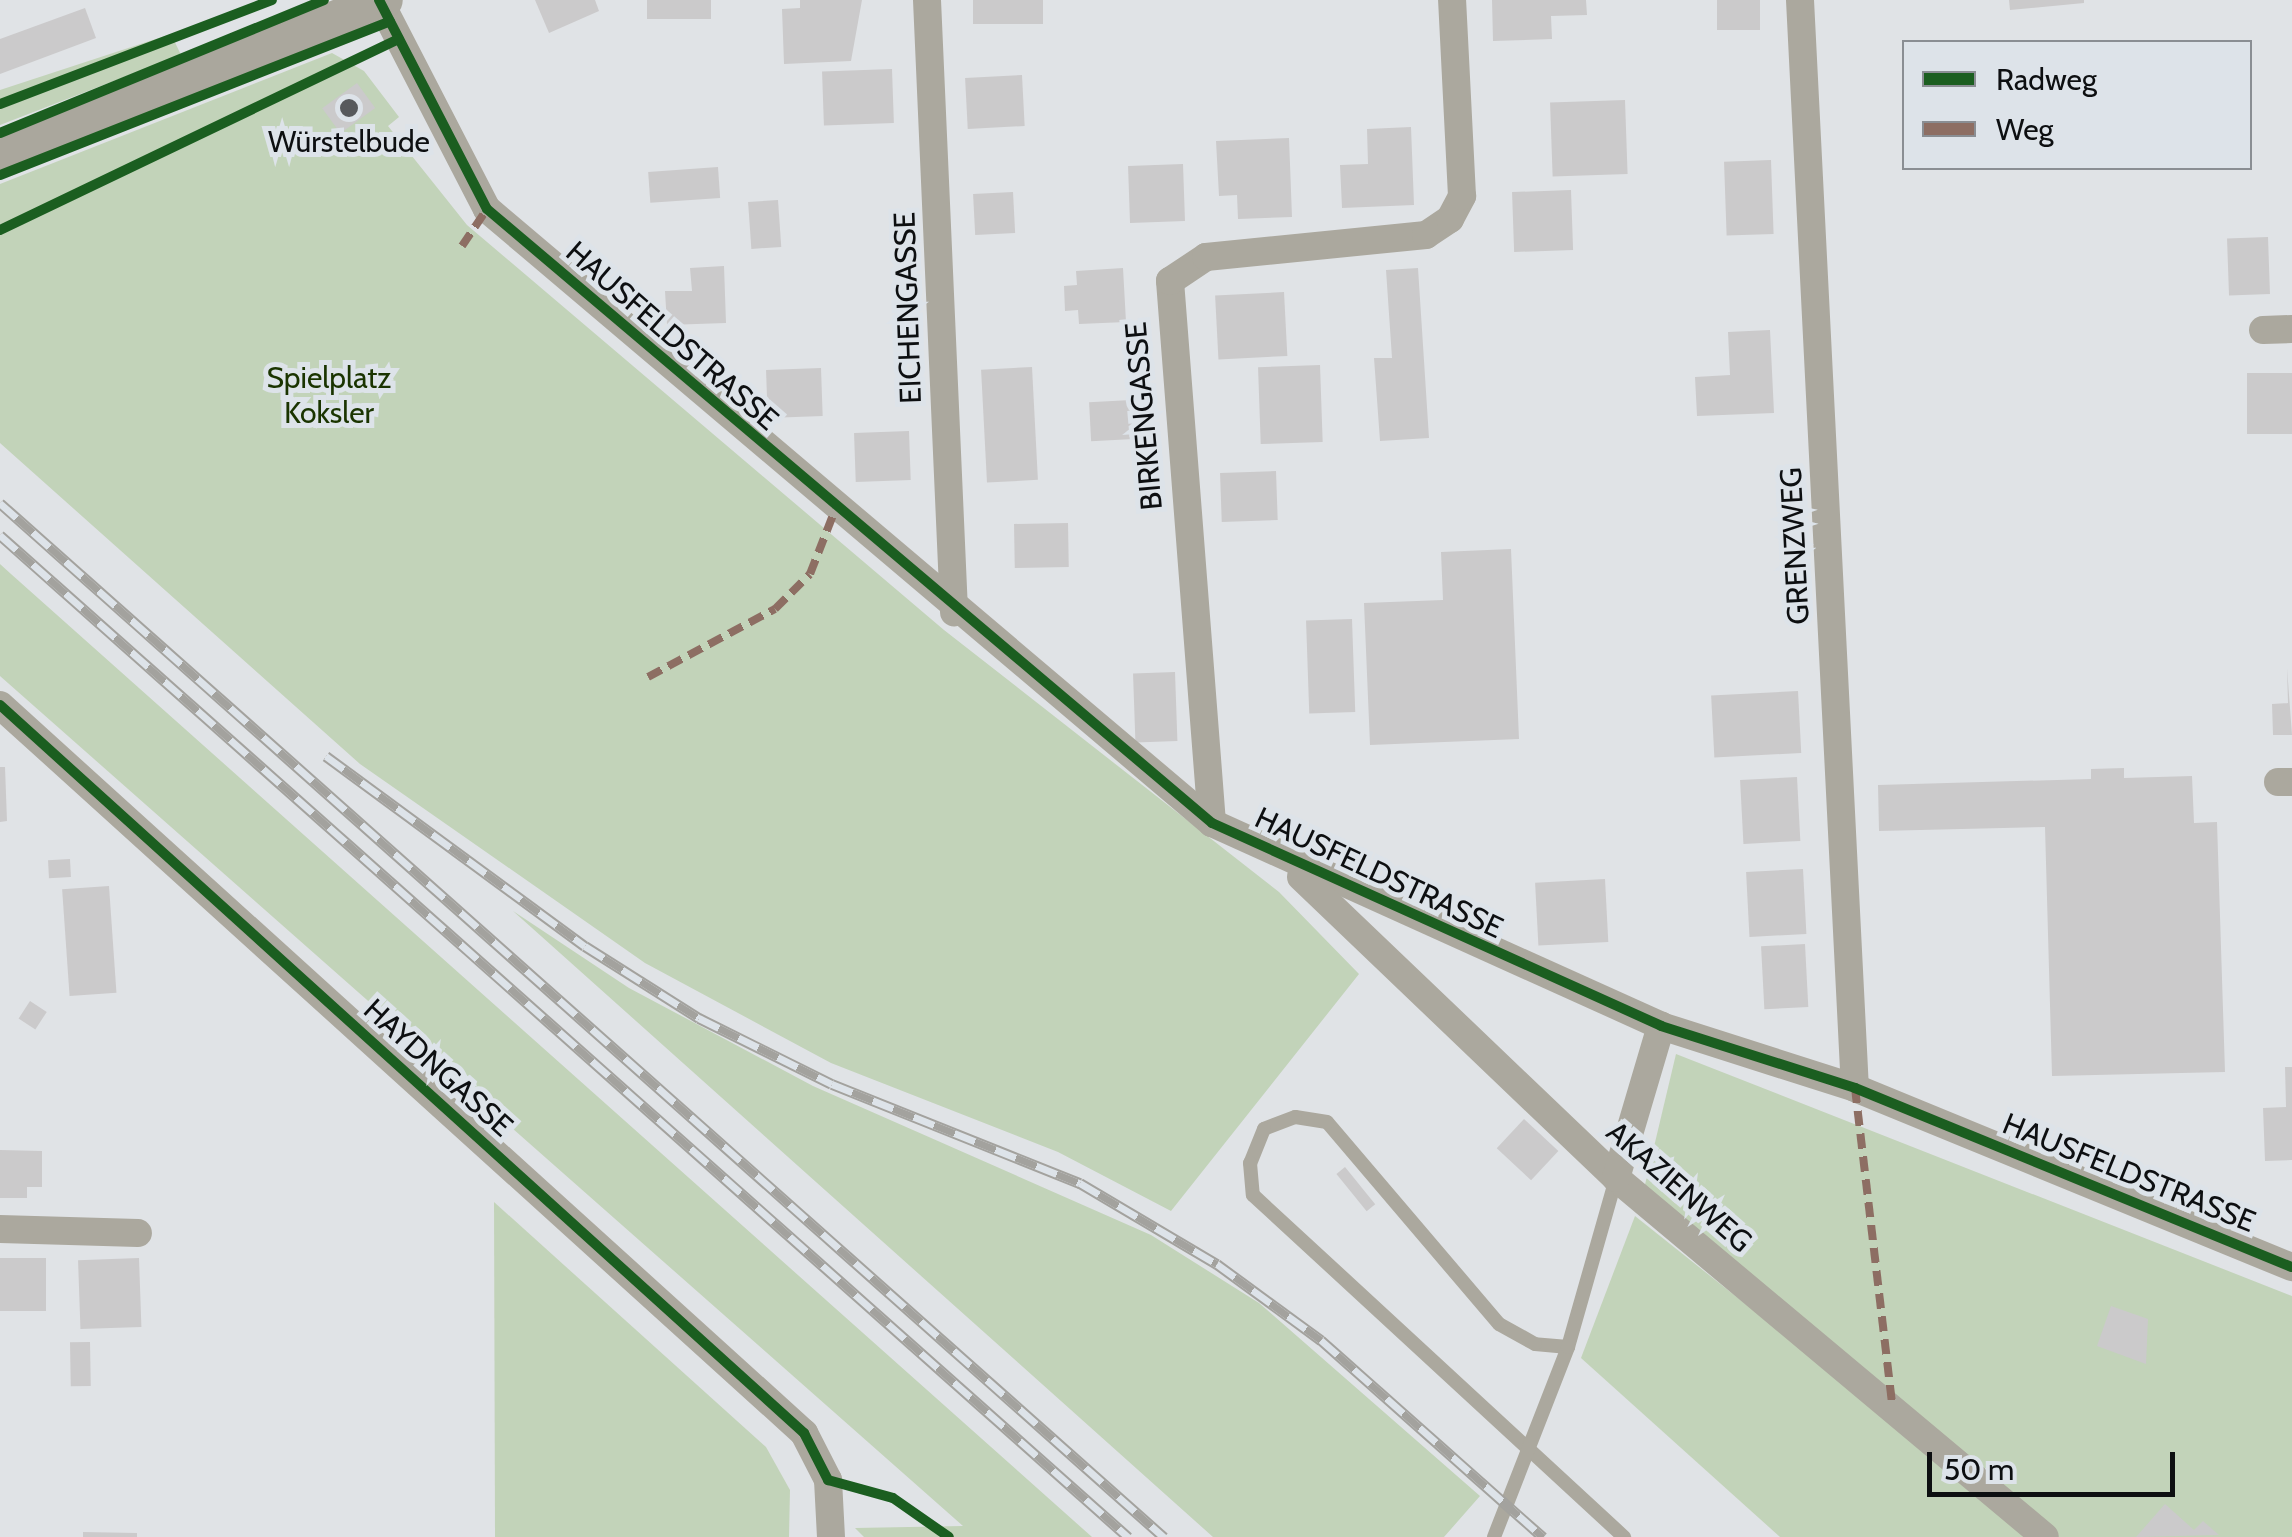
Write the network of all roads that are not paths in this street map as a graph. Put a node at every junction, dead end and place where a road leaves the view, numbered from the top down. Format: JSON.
{"nodes":[{"id":1,"x":927,"y":0,"type":"edge"},
{"id":2,"x":1452,"y":0,"type":"edge"},
{"id":3,"x":1800,"y":0,"type":"edge"},
{"id":4,"x":381,"y":1,"type":"edge"},
{"id":5,"x":0,"y":154,"type":"edge"},
{"id":6,"x":2292,"y":329,"type":"edge"},
{"id":7,"x":2263,"y":330,"type":"dead end"},
{"id":8,"x":954,"y":612,"type":"junction"},
{"id":9,"x":0,"y":705,"type":"edge"},
{"id":10,"x":1212,"y":823,"type":"junction"},
{"id":11,"x":1290,"y":865,"type":"junction"},
{"id":12,"x":1661,"y":1026,"type":"junction"},
{"id":13,"x":1856,"y":1088,"type":"junction"},
{"id":14,"x":1616,"y":1178,"type":"junction"},
{"id":15,"x":0,"y":1230,"type":"edge"},
{"id":16,"x":138,"y":1233,"type":"dead end"},
{"id":17,"x":2292,"y":1267,"type":"edge"},
{"id":18,"x":1568,"y":1347,"type":"junction"},
{"id":19,"x":1531,"y":1455,"type":"junction"},
{"id":20,"x":834,"y":1534,"type":"edge"},
{"id":21,"x":1494,"y":1537,"type":"edge"},
{"id":22,"x":1624,"y":1537,"type":"edge"},
{"id":23,"x":2045,"y":1537,"type":"edge"}],
"edges":[{"from":1,"to":8,"type":"street","name":"EICHENGASSE"},
{"from":2,"to":10,"type":"street","name":"BIRKENGASSE"},
{"from":3,"to":13,"type":"street","name":"GRENZWEG"},
{"from":4,"to":5,"type":"main road"},
{"from":4,"to":8,"type":"street","name":"HAUSFELDSTRASSE"},
{"from":6,"to":7,"type":"street"},
{"from":8,"to":10,"type":"street","name":"HAUSFELDSTRASSE"},
{"from":9,"to":20,"type":"street","name":"HAYDNGASSE"},
{"from":10,"to":11,"type":"street","name":"HAUSFELDSTRASSE"},
{"from":11,"to":12,"type":"street","name":"HAUSFELDSTRASSE"},
{"from":11,"to":14,"type":"street","name":"AKAZIENWEG"},
{"from":12,"to":13,"type":"street","name":"HAUSFELDSTRASSE"},
{"from":12,"to":14,"type":"street"},
{"from":13,"to":17,"type":"street","name":"HAUSFELDSTRASSE"},
{"from":14,"to":18,"type":"lane"},
{"from":14,"to":23,"type":"street","name":"AKAZIENWEG"},
{"from":15,"to":16,"type":"street"},
{"from":18,"to":19,"type":"lane"},
{"from":18,"to":19,"type":"lane"},
{"from":19,"to":21,"type":"lane"},
{"from":19,"to":22,"type":"lane"}]}
